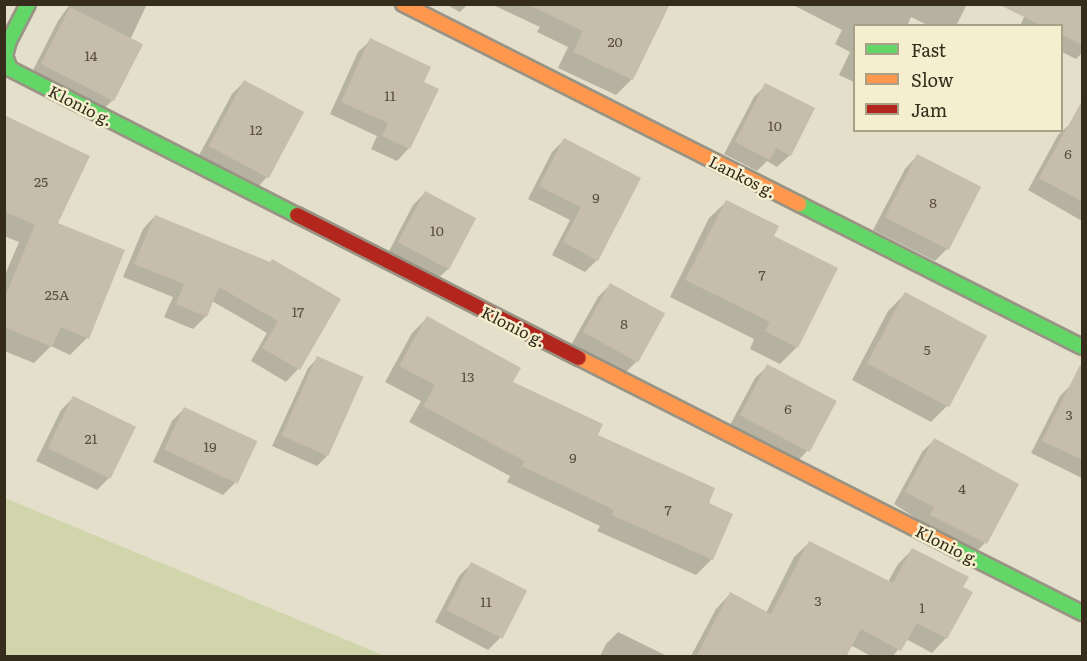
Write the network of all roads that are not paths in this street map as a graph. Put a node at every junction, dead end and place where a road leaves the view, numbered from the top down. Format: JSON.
{"nodes":[{"id":1,"x":28,"y":4,"type":"edge"},
{"id":2,"x":403,"y":4,"type":"edge"},
{"id":3,"x":1083,"y":347,"type":"edge"},
{"id":4,"x":1083,"y":613,"type":"edge"}],
"edges":[{"from":1,"to":4,"type":"street","name":"Klonio g."},
{"from":2,"to":3,"type":"street","name":"Lankos g."}]}
